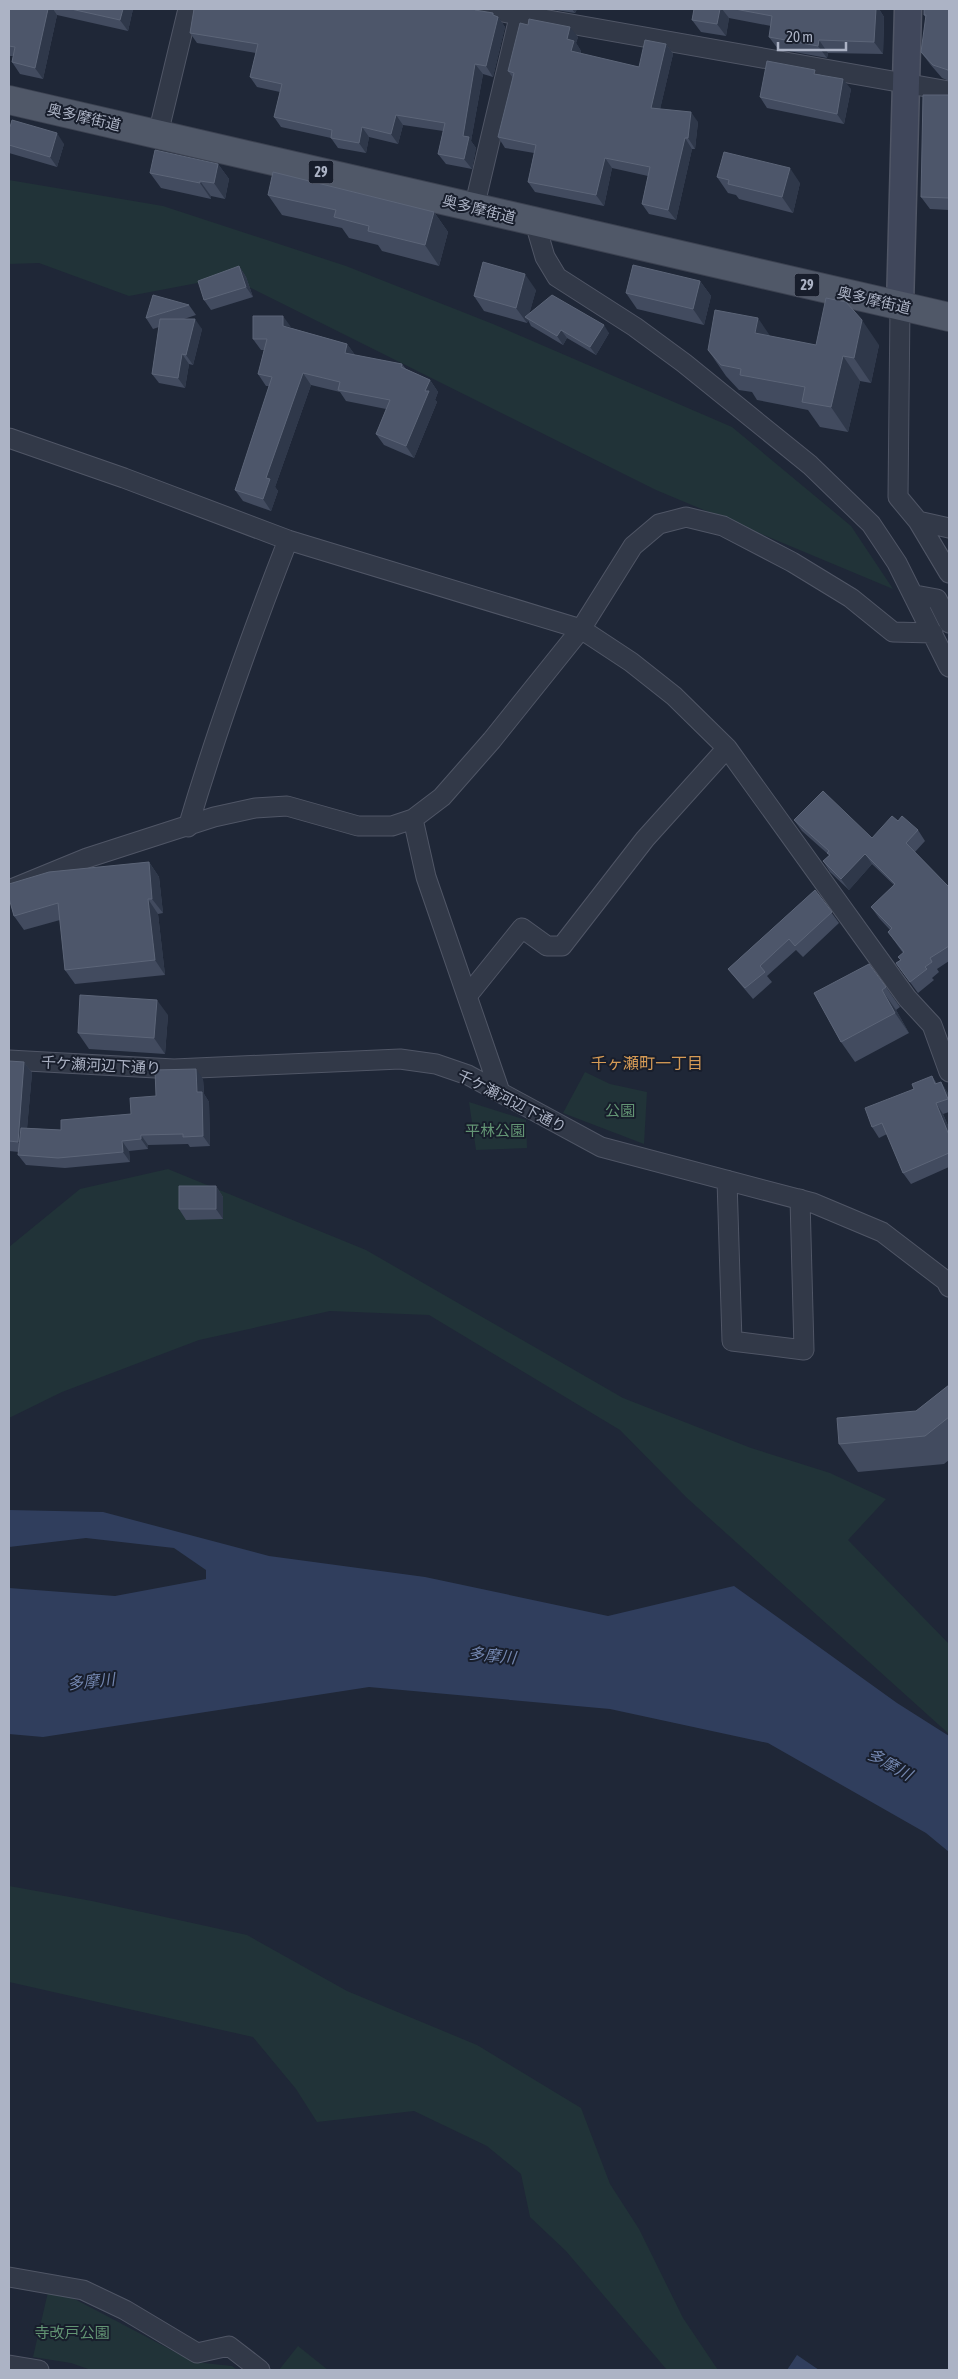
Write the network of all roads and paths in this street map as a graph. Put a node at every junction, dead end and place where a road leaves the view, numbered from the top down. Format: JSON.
{"nodes":[{"id":1,"x":188,"y":9,"type":"edge"},
{"id":2,"x":486,"y":9,"type":"edge"},
{"id":3,"x":908,"y":9,"type":"edge"},
{"id":4,"x":520,"y":12,"type":"edge"},
{"id":5,"x":907,"y":83,"type":"junction"},
{"id":6,"x":949,"y":91,"type":"edge"},
{"id":7,"x":9,"y":100,"type":"edge"},
{"id":8,"x":158,"y":134,"type":"junction"},
{"id":9,"x":474,"y":208,"type":"junction"},
{"id":10,"x":534,"y":223,"type":"junction"},
{"id":11,"x":900,"y":306,"type":"junction"},
{"id":12,"x":949,"y":317,"type":"edge"},
{"id":13,"x":9,"y":438,"type":"edge"},
{"id":14,"x":918,"y":521,"type":"junction"},
{"id":15,"x":949,"y":528,"type":"edge"},
{"id":16,"x":288,"y":540,"type":"junction"},
{"id":17,"x":949,"y":573,"type":"edge"},
{"id":18,"x":915,"y":595,"type":"junction"},
{"id":19,"x":949,"y":623,"type":"edge"},
{"id":20,"x":581,"y":629,"type":"junction"},
{"id":21,"x":932,"y":633,"type":"junction"},
{"id":22,"x":949,"y":667,"type":"edge"},
{"id":23,"x":727,"y":748,"type":"junction"},
{"id":24,"x":413,"y":819,"type":"junction"},
{"id":25,"x":188,"y":827,"type":"junction"},
{"id":26,"x":9,"y":890,"type":"edge"},
{"id":27,"x":468,"y":995,"type":"junction"},
{"id":28,"x":9,"y":1060,"type":"edge"},
{"id":29,"x":949,"y":1072,"type":"edge"},
{"id":30,"x":500,"y":1092,"type":"junction"},
{"id":31,"x":727,"y":1180,"type":"junction"},
{"id":32,"x":800,"y":1199,"type":"junction"},
{"id":33,"x":948,"y":1282,"type":"edge"},
{"id":34,"x":9,"y":2277,"type":"edge"},
{"id":35,"x":9,"y":2365,"type":"edge"},
{"id":36,"x":39,"y":2370,"type":"edge"},
{"id":37,"x":260,"y":2370,"type":"edge"}],
"edges":[{"from":1,"to":8,"type":"street"},
{"from":2,"to":4,"type":"street"},
{"from":3,"to":5,"type":"street"},
{"from":4,"to":5,"type":"street"},
{"from":4,"to":9,"type":"street"},
{"from":5,"to":6,"type":"street"},
{"from":5,"to":11,"type":"street"},
{"from":7,"to":8,"type":"main road","name":"奥多摩街道","number":"29"},
{"from":8,"to":9,"type":"main road","name":"奥多摩街道","number":"29"},
{"from":9,"to":10,"type":"main road","name":"奥多摩街道","number":"29"},
{"from":10,"to":11,"type":"main road","name":"奥多摩街道","number":"29"},
{"from":10,"to":18,"type":"street"},
{"from":11,"to":12,"type":"main road","name":"奥多摩街道","number":"29"},
{"from":11,"to":14,"type":"street"},
{"from":13,"to":16,"type":"street"},
{"from":14,"to":15,"type":"street"},
{"from":14,"to":17,"type":"street"},
{"from":16,"to":20,"type":"street"},
{"from":16,"to":25,"type":"street"},
{"from":18,"to":19,"type":"street"},
{"from":18,"to":21,"type":"street"},
{"from":20,"to":21,"type":"street"},
{"from":20,"to":23,"type":"street"},
{"from":20,"to":24,"type":"street"},
{"from":21,"to":22,"type":"street"},
{"from":23,"to":27,"type":"street"},
{"from":23,"to":29,"type":"street"},
{"from":24,"to":25,"type":"street"},
{"from":24,"to":27,"type":"street"},
{"from":25,"to":26,"type":"street"},
{"from":27,"to":30,"type":"street"},
{"from":28,"to":30,"type":"street","name":"千ケ瀬河辺下通り"},
{"from":30,"to":31,"type":"street","name":"千ケ瀬河辺下通り"},
{"from":31,"to":32,"type":"street","name":"千ケ瀬河辺下通り"},
{"from":31,"to":32,"type":"street"},
{"from":32,"to":33,"type":"street","name":"千ケ瀬河辺下通り"},
{"from":34,"to":37,"type":"street"},
{"from":35,"to":36,"type":"street"}]}
